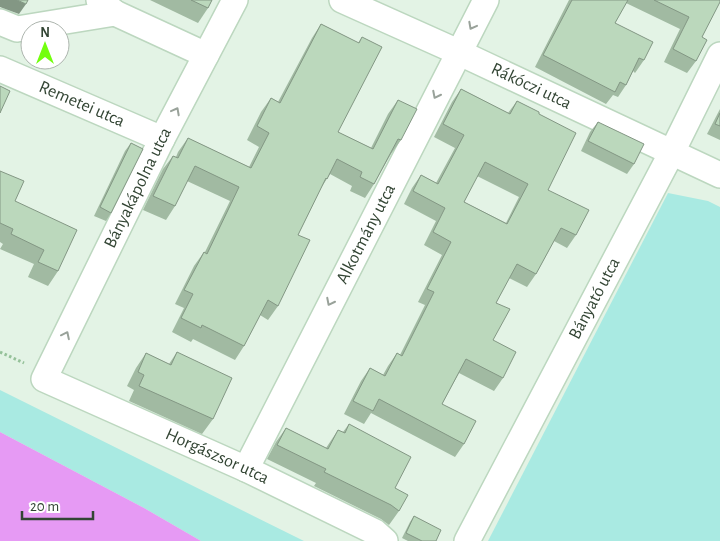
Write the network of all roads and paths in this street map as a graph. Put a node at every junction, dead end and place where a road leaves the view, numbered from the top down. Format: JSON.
{"nodes":[{"id":1,"x":235,"y":0,"type":"edge"},
{"id":2,"x":342,"y":0,"type":"edge"},
{"id":3,"x":486,"y":0,"type":"edge"},
{"id":4,"x":107,"y":7,"type":"edge"},
{"id":5,"x":0,"y":22,"type":"edge"},
{"id":6,"x":458,"y":52,"type":"junction"},
{"id":7,"x":206,"y":55,"type":"junction"},
{"id":8,"x":720,"y":55,"type":"edge"},
{"id":9,"x":0,"y":69,"type":"edge"},
{"id":10,"x":162,"y":139,"type":"junction"},
{"id":11,"x":672,"y":152,"type":"junction"},
{"id":12,"x":720,"y":175,"type":"edge"},
{"id":13,"x":44,"y":379,"type":"joint"},
{"id":14,"x":246,"y":469,"type":"junction"},
{"id":15,"x":385,"y":541,"type":"edge"},
{"id":16,"x":468,"y":541,"type":"edge"}],
"edges":[{"from":1,"to":7,"type":"street","name":"Bányakápolna utca"},
{"from":2,"to":6,"type":"street","name":"Rákóczi utca"},
{"from":3,"to":6,"type":"street","name":"Alkotmány utca","one_way":true},
{"from":4,"to":5,"type":"street"},
{"from":4,"to":7,"type":"street"},
{"from":6,"to":11,"type":"street","name":"Rákóczi utca"},
{"from":6,"to":14,"type":"street","name":"Alkotmány utca","one_way":true},
{"from":10,"to":7,"type":"street","name":"Bányakápolna utca","one_way":true},
{"from":8,"to":11,"type":"street","name":"Bányató utca"},
{"from":9,"to":10,"type":"street","name":"Remetei utca"},
{"from":13,"to":10,"type":"street","name":"Bányakápolna utca","one_way":true},
{"from":11,"to":12,"type":"street","name":"Rákóczi utca"},
{"from":11,"to":16,"type":"street","name":"Bányató utca"},
{"from":13,"to":14,"type":"street","name":"Horgászsor utca"},
{"from":14,"to":15,"type":"street","name":"Horgászsor utca"}]}
